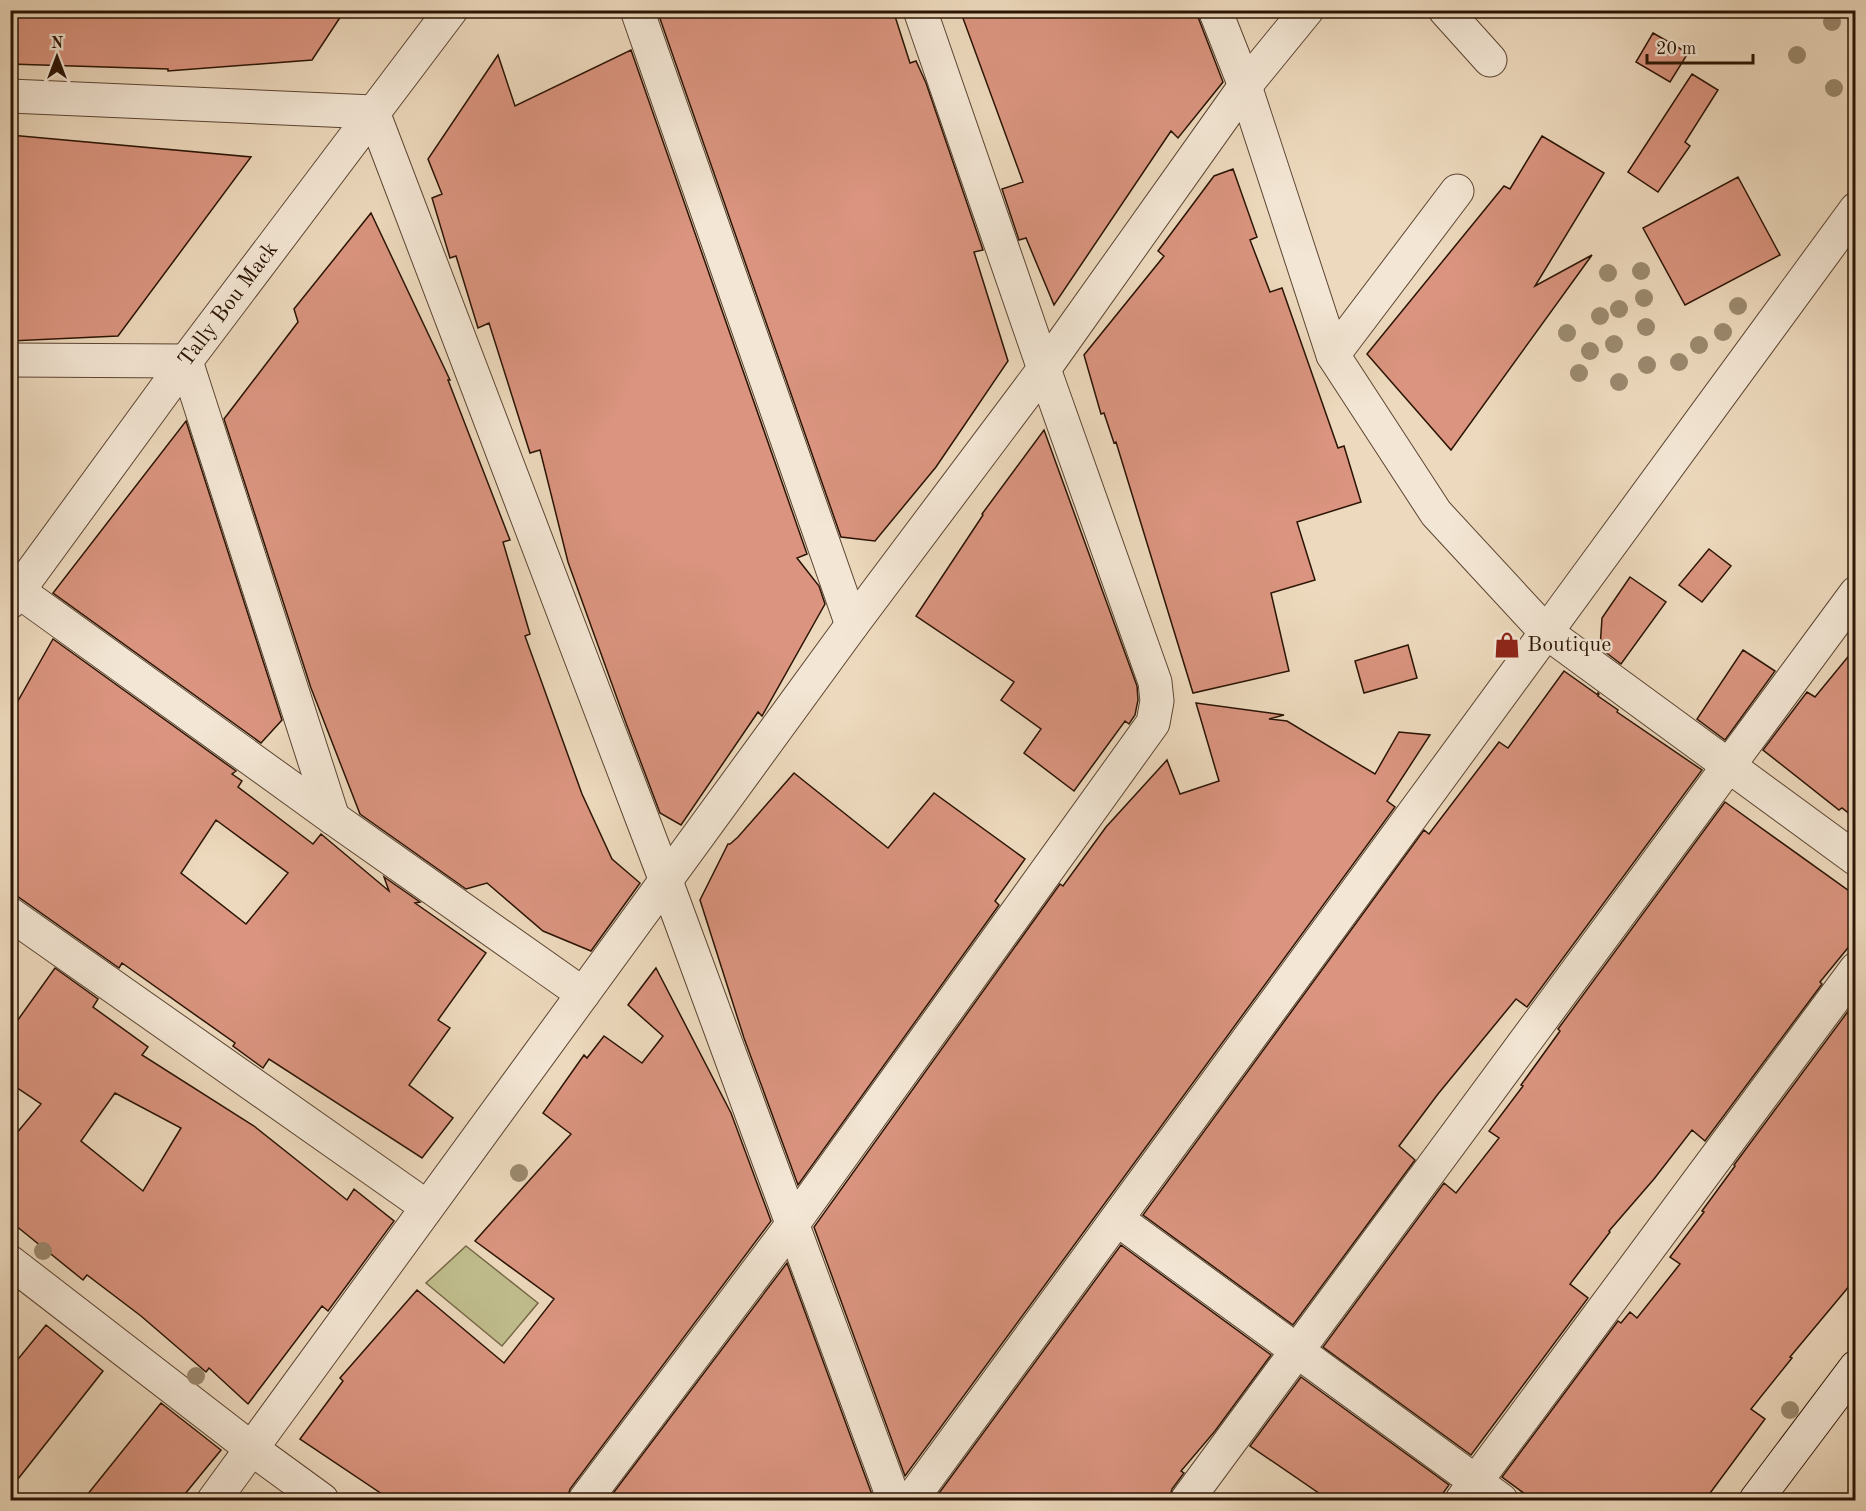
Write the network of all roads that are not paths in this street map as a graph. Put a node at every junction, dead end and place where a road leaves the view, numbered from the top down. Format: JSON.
{"nodes":[{"id":1,"x":451,"y":10,"type":"edge"},
{"id":2,"x":637,"y":10,"type":"edge"},
{"id":3,"x":1215,"y":10,"type":"edge"},
{"id":4,"x":1307,"y":10,"type":"edge"},
{"id":5,"x":1445,"y":10,"type":"edge"},
{"id":6,"x":923,"y":13,"type":"edge"},
{"id":7,"x":1490,"y":60,"type":"dead end"},
{"id":8,"x":1245,"y":86,"type":"junction"},
{"id":9,"x":10,"y":96,"type":"edge"},
{"id":10,"x":373,"y":112,"type":"junction"},
{"id":11,"x":1457,"y":191,"type":"dead end"},
{"id":12,"x":1856,"y":209,"type":"edge"},
{"id":13,"x":1333,"y":355,"type":"junction"},
{"id":14,"x":10,"y":360,"type":"edge"},
{"id":15,"x":186,"y":361,"type":"junction"},
{"id":16,"x":1044,"y":369,"type":"junction"},
{"id":17,"x":13,"y":593,"type":"edge"},
{"id":18,"x":1856,"y":593,"type":"edge"},
{"id":19,"x":852,"y":625,"type":"junction"},
{"id":20,"x":1546,"y":633,"type":"junction"},
{"id":21,"x":1728,"y":765,"type":"junction"},
{"id":22,"x":333,"y":818,"type":"junction"},
{"id":23,"x":1856,"y":859,"type":"edge"},
{"id":24,"x":666,"y":881,"type":"junction"},
{"id":25,"x":10,"y":914,"type":"edge"},
{"id":26,"x":1856,"y":969,"type":"edge"},
{"id":27,"x":583,"y":994,"type":"junction"},
{"id":28,"x":428,"y":1208,"type":"junction"},
{"id":29,"x":1117,"y":1219,"type":"junction"},
{"id":30,"x":792,"y":1225,"type":"junction"},
{"id":31,"x":10,"y":1262,"type":"edge"},
{"id":32,"x":1297,"y":1352,"type":"junction"},
{"id":33,"x":1856,"y":1367,"type":"edge"},
{"id":34,"x":252,"y":1449,"type":"junction"},
{"id":35,"x":1480,"y":1494,"type":"edge"},
{"id":36,"x":214,"y":1500,"type":"edge"},
{"id":37,"x":322,"y":1500,"type":"edge"},
{"id":38,"x":585,"y":1500,"type":"edge"},
{"id":39,"x":894,"y":1500,"type":"edge"},
{"id":40,"x":911,"y":1500,"type":"edge"},
{"id":41,"x":1187,"y":1500,"type":"edge"},
{"id":42,"x":1756,"y":1500,"type":"edge"}],
"edges":[{"from":1,"to":10,"type":"street","name":"Tally Bou Mack"},
{"from":2,"to":19,"type":"street"},
{"from":3,"to":8,"type":"street"},
{"from":4,"to":8,"type":"street"},
{"from":5,"to":7,"type":"street"},
{"from":6,"to":16,"type":"street"},
{"from":8,"to":13,"type":"street"},
{"from":8,"to":16,"type":"street"},
{"from":9,"to":10,"type":"street"},
{"from":10,"to":15,"type":"street","name":"Tally Bou Mack"},
{"from":10,"to":24,"type":"street"},
{"from":11,"to":13,"type":"street"},
{"from":12,"to":20,"type":"street"},
{"from":13,"to":20,"type":"street"},
{"from":14,"to":15,"type":"street"},
{"from":15,"to":17,"type":"street","name":"Tally Bou Mack"},
{"from":15,"to":22,"type":"street"},
{"from":16,"to":19,"type":"street"},
{"from":16,"to":30,"type":"street"},
{"from":17,"to":22,"type":"street"},
{"from":18,"to":21,"type":"street"},
{"from":19,"to":24,"type":"street"},
{"from":20,"to":21,"type":"street"},
{"from":20,"to":29,"type":"street"},
{"from":21,"to":23,"type":"street"},
{"from":21,"to":32,"type":"street"},
{"from":22,"to":27,"type":"street"},
{"from":24,"to":27,"type":"street"},
{"from":24,"to":30,"type":"street"},
{"from":25,"to":28,"type":"street"},
{"from":26,"to":35,"type":"street"},
{"from":27,"to":28,"type":"street"},
{"from":28,"to":34,"type":"street"},
{"from":29,"to":32,"type":"street"},
{"from":29,"to":40,"type":"street"},
{"from":30,"to":38,"type":"street"},
{"from":30,"to":39,"type":"street"},
{"from":31,"to":34,"type":"street"},
{"from":32,"to":35,"type":"street"},
{"from":32,"to":41,"type":"street"},
{"from":33,"to":42,"type":"street"},
{"from":34,"to":36,"type":"street"},
{"from":34,"to":37,"type":"street"}]}
